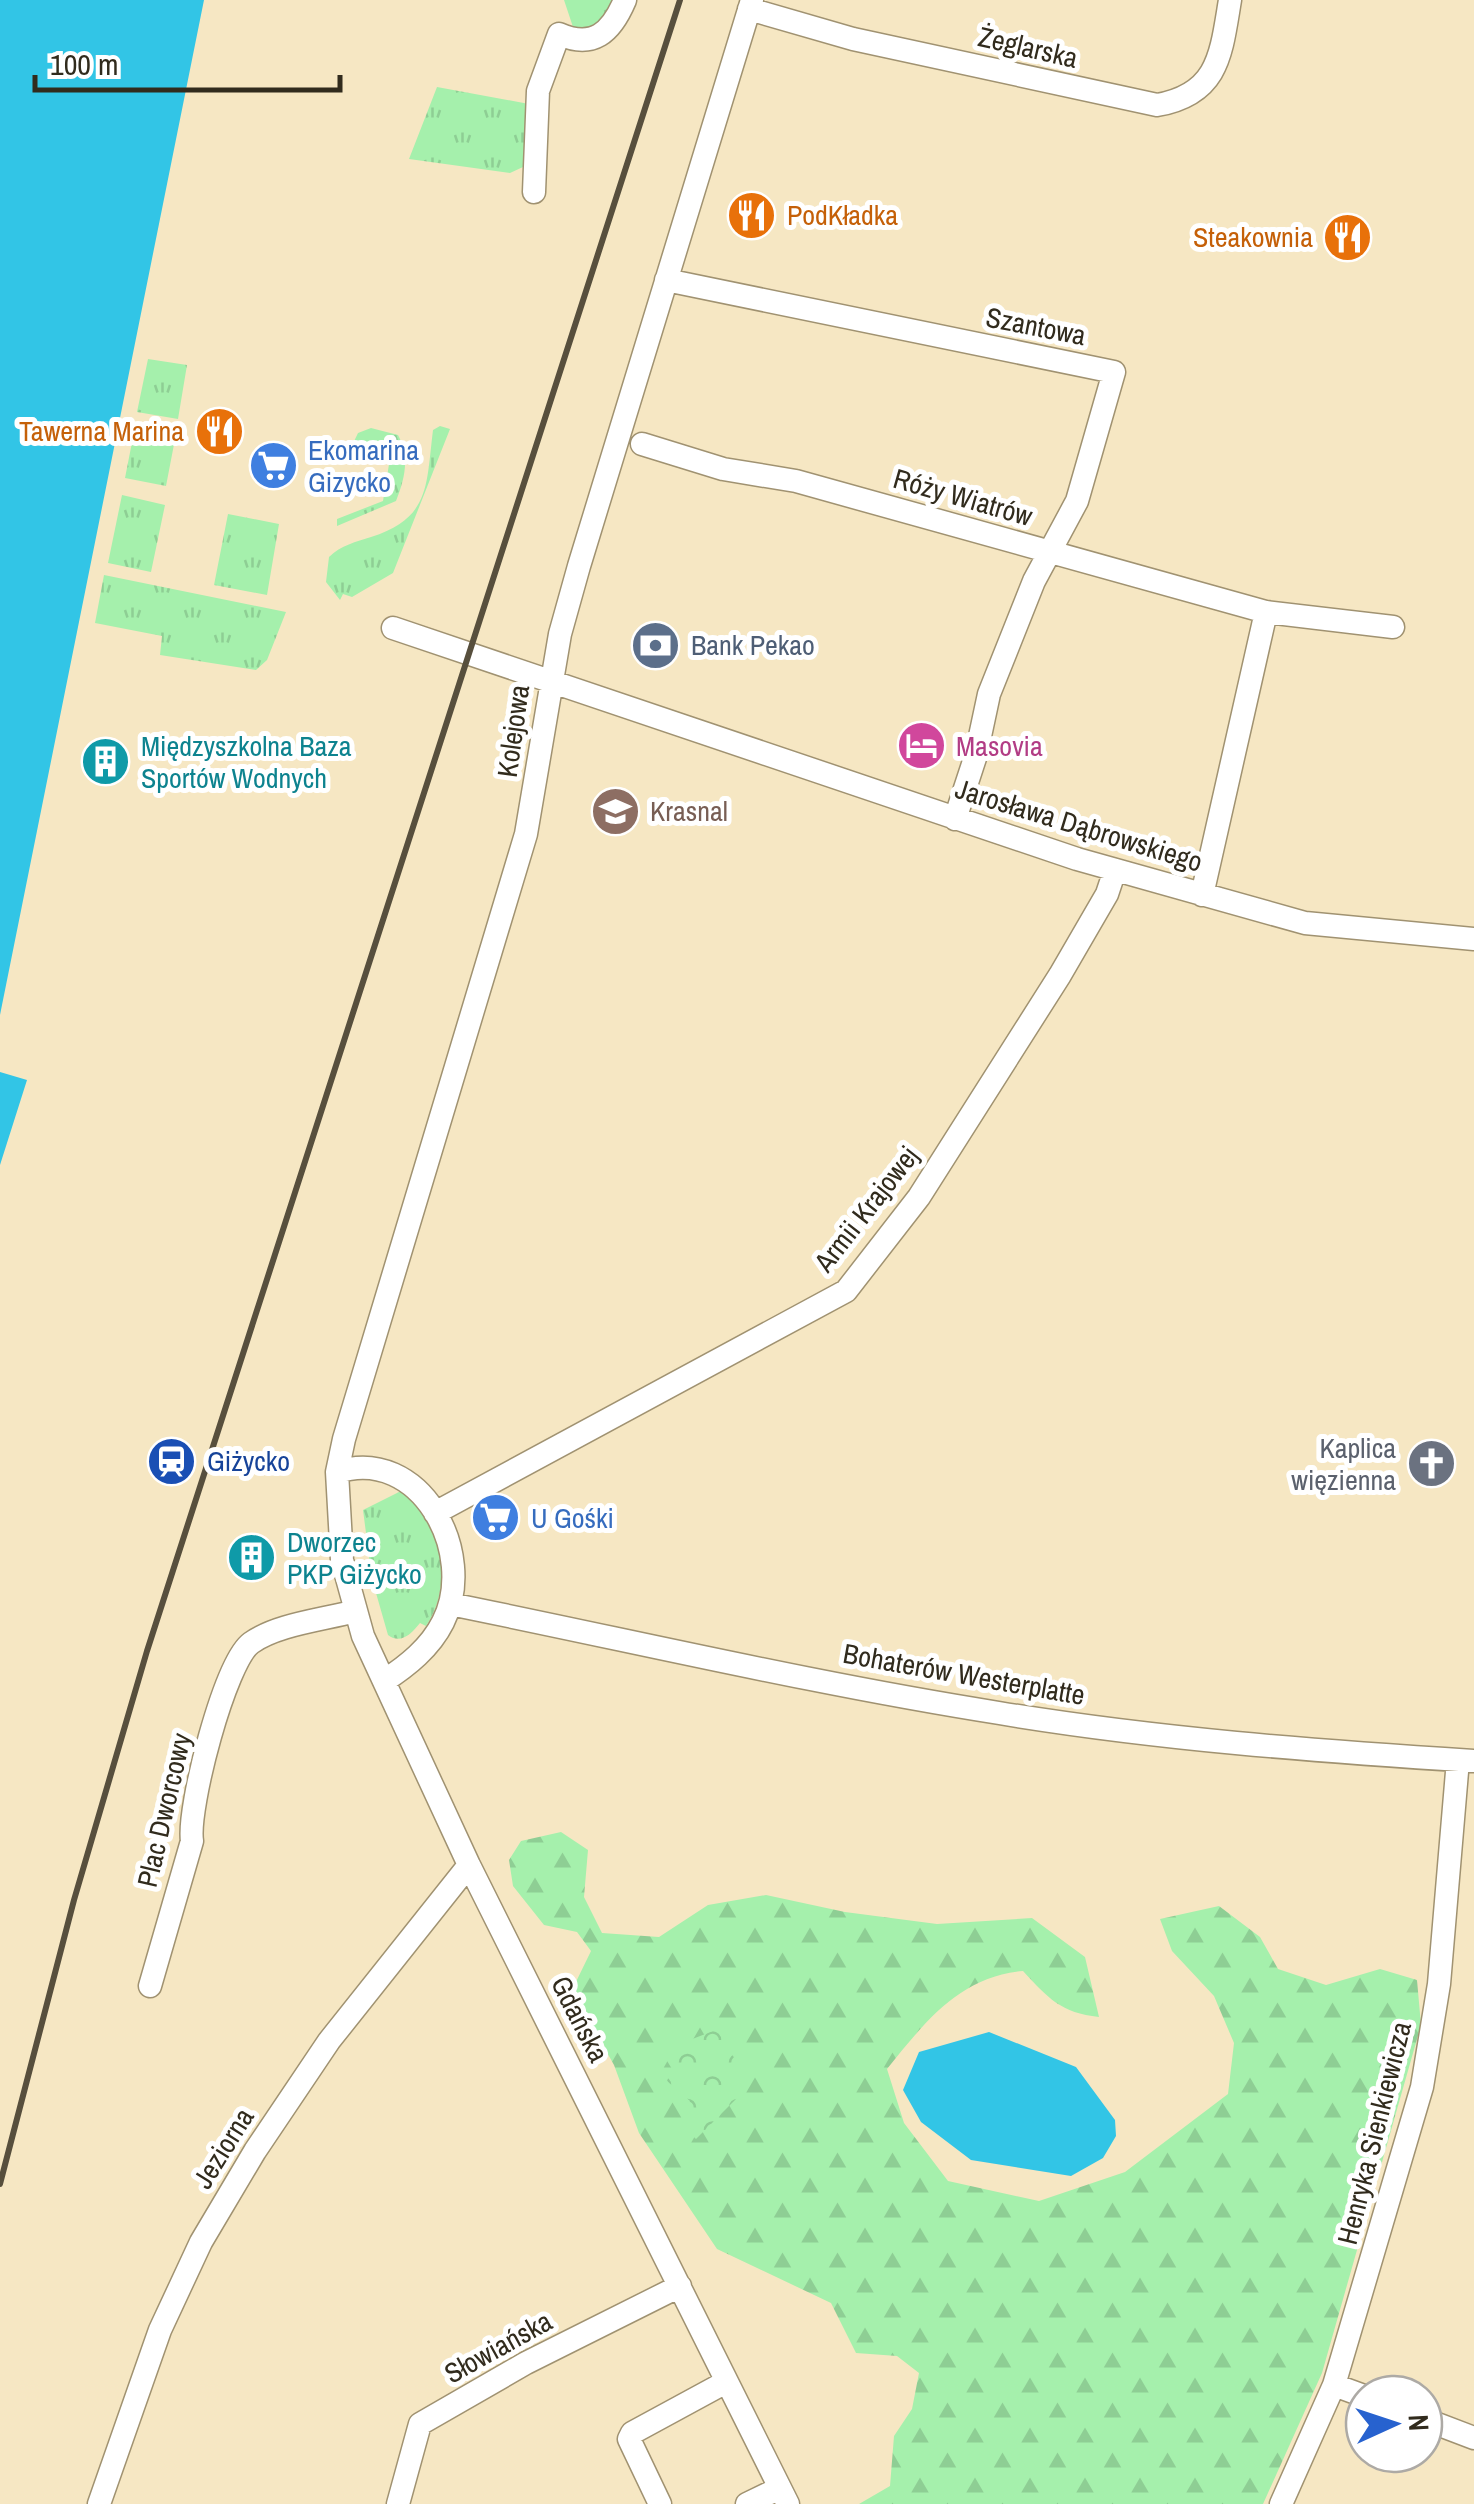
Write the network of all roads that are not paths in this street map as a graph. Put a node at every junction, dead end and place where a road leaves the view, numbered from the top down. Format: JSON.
{"nodes":[{"id":1,"x":625,"y":0,"type":"edge"},
{"id":2,"x":1230,"y":0,"type":"edge"},
{"id":3,"x":750,"y":5,"type":"edge"},
{"id":4,"x":534,"y":192,"type":"dead end"},
{"id":5,"x":666,"y":280,"type":"junction"},
{"id":6,"x":642,"y":444,"type":"dead end"},
{"id":7,"x":1050,"y":553,"type":"junction"},
{"id":8,"x":1266,"y":612,"type":"junction"},
{"id":9,"x":1392,"y":627,"type":"dead end"},
{"id":10,"x":393,"y":628,"type":"dead end"},
{"id":11,"x":551,"y":678,"type":"junction"},
{"id":12,"x":954,"y":819,"type":"junction"},
{"id":13,"x":1115,"y":870,"type":"junction"},
{"id":14,"x":1202,"y":895,"type":"junction"},
{"id":15,"x":1474,"y":939,"type":"edge"},
{"id":16,"x":337,"y":1472,"type":"junction"},
{"id":17,"x":435,"y":1513,"type":"junction"},
{"id":18,"x":450,"y":1604,"type":"junction"},
{"id":19,"x":355,"y":1611,"type":"junction"},
{"id":20,"x":384,"y":1681,"type":"junction"},
{"id":21,"x":1466,"y":1761,"type":"edge"},
{"id":22,"x":470,"y":1865,"type":"junction"},
{"id":23,"x":150,"y":1986,"type":"dead end"},
{"id":24,"x":680,"y":2286,"type":"junction"},
{"id":25,"x":726,"y":2382,"type":"junction"},
{"id":26,"x":1334,"y":2385,"type":"junction"},
{"id":27,"x":1344,"y":2389,"type":"edge"},
{"id":28,"x":1444,"y":2427,"type":"edge"},
{"id":29,"x":1474,"y":2438,"type":"edge"},
{"id":30,"x":784,"y":2496,"type":"edge"},
{"id":31,"x":98,"y":2504,"type":"edge"},
{"id":32,"x":398,"y":2504,"type":"edge"},
{"id":33,"x":660,"y":2504,"type":"edge"},
{"id":34,"x":746,"y":2504,"type":"edge"},
{"id":35,"x":1281,"y":2504,"type":"edge"}],
"edges":[{"from":1,"to":4,"type":"street"},
{"from":2,"to":3,"type":"street","name":"Żeglarska"},
{"from":3,"to":5,"type":"street","name":"Kolejowa"},
{"from":5,"to":7,"type":"street","name":"Szantowa"},
{"from":5,"to":11,"type":"street","name":"Kolejowa"},
{"from":6,"to":7,"type":"street","name":"Róży Wiatrów"},
{"from":7,"to":8,"type":"street","name":"Róży Wiatrów"},
{"from":7,"to":12,"type":"street","name":"Szantowa"},
{"from":8,"to":9,"type":"street","name":"Róży Wiatrów"},
{"from":8,"to":14,"type":"street"},
{"from":10,"to":11,"type":"street","name":"Jarosława Dąbrowskiego"},
{"from":11,"to":12,"type":"street","name":"Jarosława Dąbrowskiego"},
{"from":11,"to":16,"type":"street","name":"Kolejowa"},
{"from":12,"to":13,"type":"street","name":"Jarosława Dąbrowskiego"},
{"from":13,"to":14,"type":"street","name":"Jarosława Dąbrowskiego"},
{"from":13,"to":17,"type":"street","name":"Armii Krajowej"},
{"from":14,"to":15,"type":"street","name":"Jarosława Dąbrowskiego"},
{"from":16,"to":17,"type":"street"},
{"from":16,"to":19,"type":"street"},
{"from":17,"to":18,"type":"street"},
{"from":18,"to":20,"type":"street"},
{"from":18,"to":21,"type":"street","name":"Bohaterów Westerplatte"},
{"from":19,"to":20,"type":"street"},
{"from":19,"to":23,"type":"street","name":"Plac Dworcowy"},
{"from":20,"to":22,"type":"street","name":"Gdańska"},
{"from":21,"to":26,"type":"street","name":"Henryka Sienkiewicza"},
{"from":22,"to":24,"type":"street","name":"Gdańska"},
{"from":22,"to":31,"type":"street","name":"Jeziorna"},
{"from":24,"to":25,"type":"street","name":"Gdańska"},
{"from":24,"to":32,"type":"street","name":"Słowiańska"},
{"from":25,"to":30,"type":"street","name":"Gdańska"},
{"from":25,"to":33,"type":"street"},
{"from":26,"to":27,"type":"street"},
{"from":26,"to":35,"type":"street","name":"Henryka Sienkiewicza"},
{"from":28,"to":29,"type":"street"},
{"from":30,"to":34,"type":"street","name":"Gdańska"}]}
